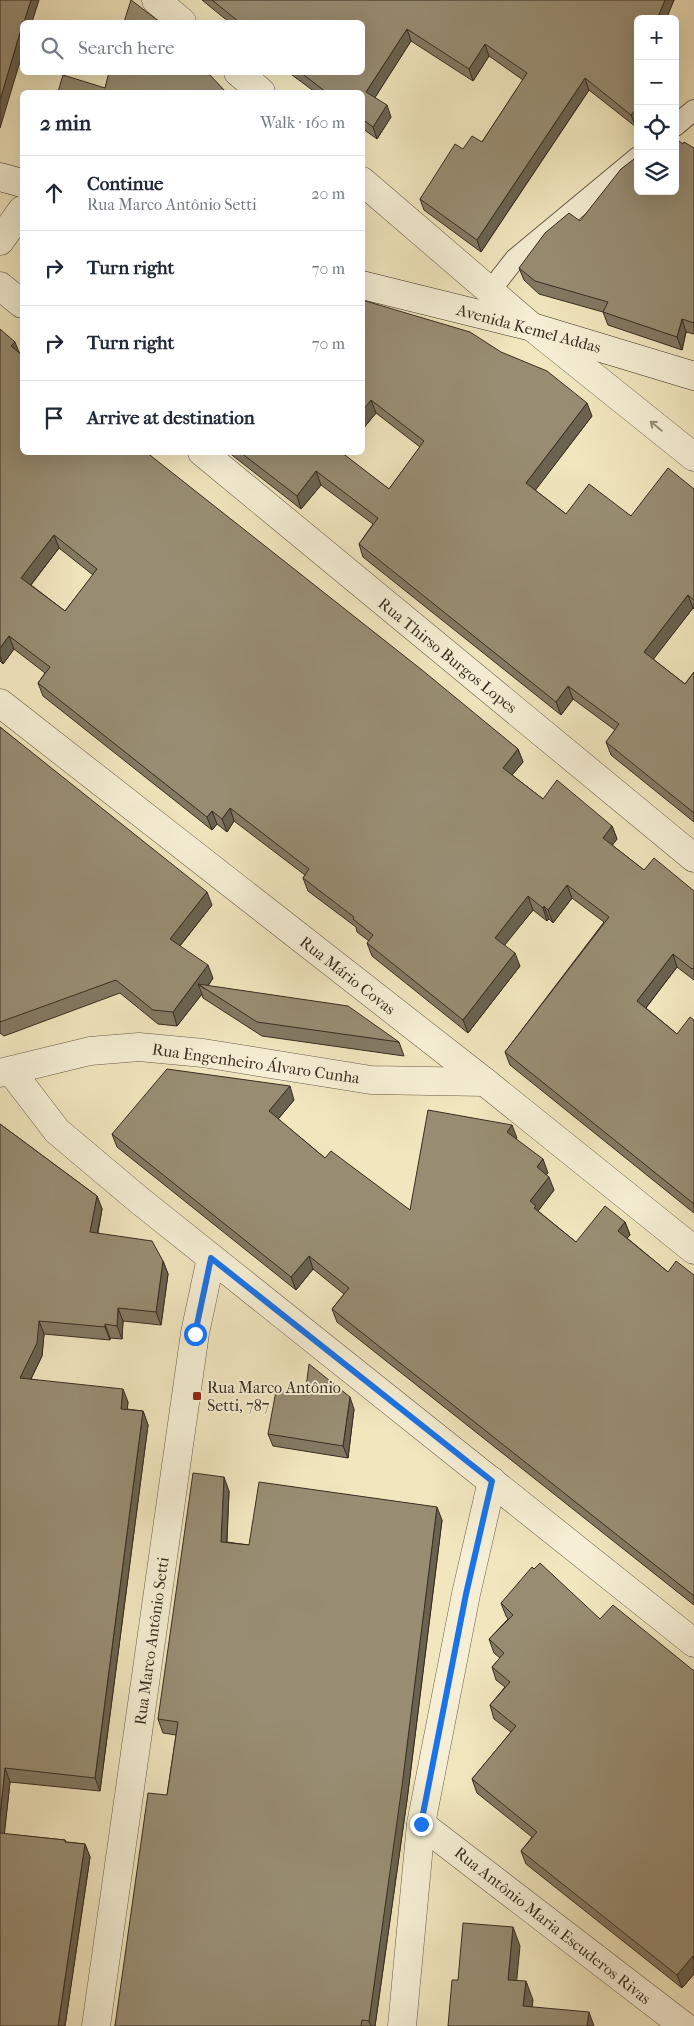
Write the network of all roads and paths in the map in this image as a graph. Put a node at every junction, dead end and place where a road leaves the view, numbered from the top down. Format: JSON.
{"nodes":[{"id":1,"x":156,"y":0,"type":"edge"},
{"id":2,"x":180,"y":20,"type":"edge"},
{"id":3,"x":241,"y":75,"type":"edge"},
{"id":4,"x":259,"y":90,"type":"edge"},
{"id":5,"x":694,"y":110,"type":"edge"},
{"id":6,"x":679,"y":123,"type":"edge"},
{"id":7,"x":634,"y":160,"type":"edge"},
{"id":8,"x":0,"y":177,"type":"edge"},
{"id":9,"x":20,"y":182,"type":"edge"},
{"id":10,"x":365,"y":185,"type":"edge"},
{"id":11,"x":20,"y":213,"type":"edge"},
{"id":12,"x":0,"y":240,"type":"edge"},
{"id":13,"x":0,"y":286,"type":"edge"},
{"id":14,"x":365,"y":286,"type":"edge"},
{"id":15,"x":490,"y":291,"type":"junction"},
{"id":16,"x":20,"y":302,"type":"edge"},
{"id":17,"x":532,"y":327,"type":"junction"},
{"id":18,"x":694,"y":376,"type":"edge"},
{"id":19,"x":206,"y":455,"type":"edge"},
{"id":20,"x":694,"y":457,"type":"edge"},
{"id":21,"x":0,"y":703,"type":"edge"},
{"id":22,"x":694,"y":858,"type":"edge"},
{"id":23,"x":6,"y":1072,"type":"edge"},
{"id":24,"x":484,"y":1082,"type":"junction"},
{"id":25,"x":694,"y":1250,"type":"edge"},
{"id":26,"x":211,"y":1258,"type":"junction"},
{"id":27,"x":492,"y":1481,"type":"junction"},
{"id":28,"x":694,"y":1643,"type":"edge"},
{"id":29,"x":421,"y":1824,"type":"junction"},
{"id":30,"x":96,"y":2026,"type":"edge"},
{"id":31,"x":402,"y":2026,"type":"edge"},
{"id":32,"x":684,"y":2026,"type":"edge"}],
"edges":[{"from":1,"to":2,"type":"street"},
{"from":3,"to":4,"type":"street"},
{"from":5,"to":6,"type":"lane"},
{"from":7,"to":15,"type":"lane"},
{"from":8,"to":9,"type":"street"},
{"from":10,"to":15,"type":"street"},
{"from":11,"to":12,"type":"street"},
{"from":13,"to":16,"type":"street"},
{"from":14,"to":17,"type":"street","name":"Avenida Kemel Addas"},
{"from":15,"to":17,"type":"street"},
{"from":17,"to":18,"type":"street","name":"Avenida Kemel Addas"},
{"from":20,"to":17,"type":"street","one_way":true},
{"from":19,"to":22,"type":"street","name":"Rua Thirso Burgos Lopes"},
{"from":21,"to":24,"type":"street","name":"Rua Mário Covas"},
{"from":23,"to":24,"type":"street","name":"Rua Engenheiro Álvaro Cunha"},
{"from":23,"to":26,"type":"street"},
{"from":24,"to":25,"type":"street","name":"Rua Mário Covas"},
{"from":26,"to":27,"type":"street"},
{"from":26,"to":30,"type":"street","name":"Rua Marco Antônio Setti"},
{"from":27,"to":28,"type":"street"},
{"from":27,"to":29,"type":"street"},
{"from":29,"to":31,"type":"street"},
{"from":29,"to":32,"type":"street","name":"Rua Antônio Maria Escuderos Rivas"}]}
